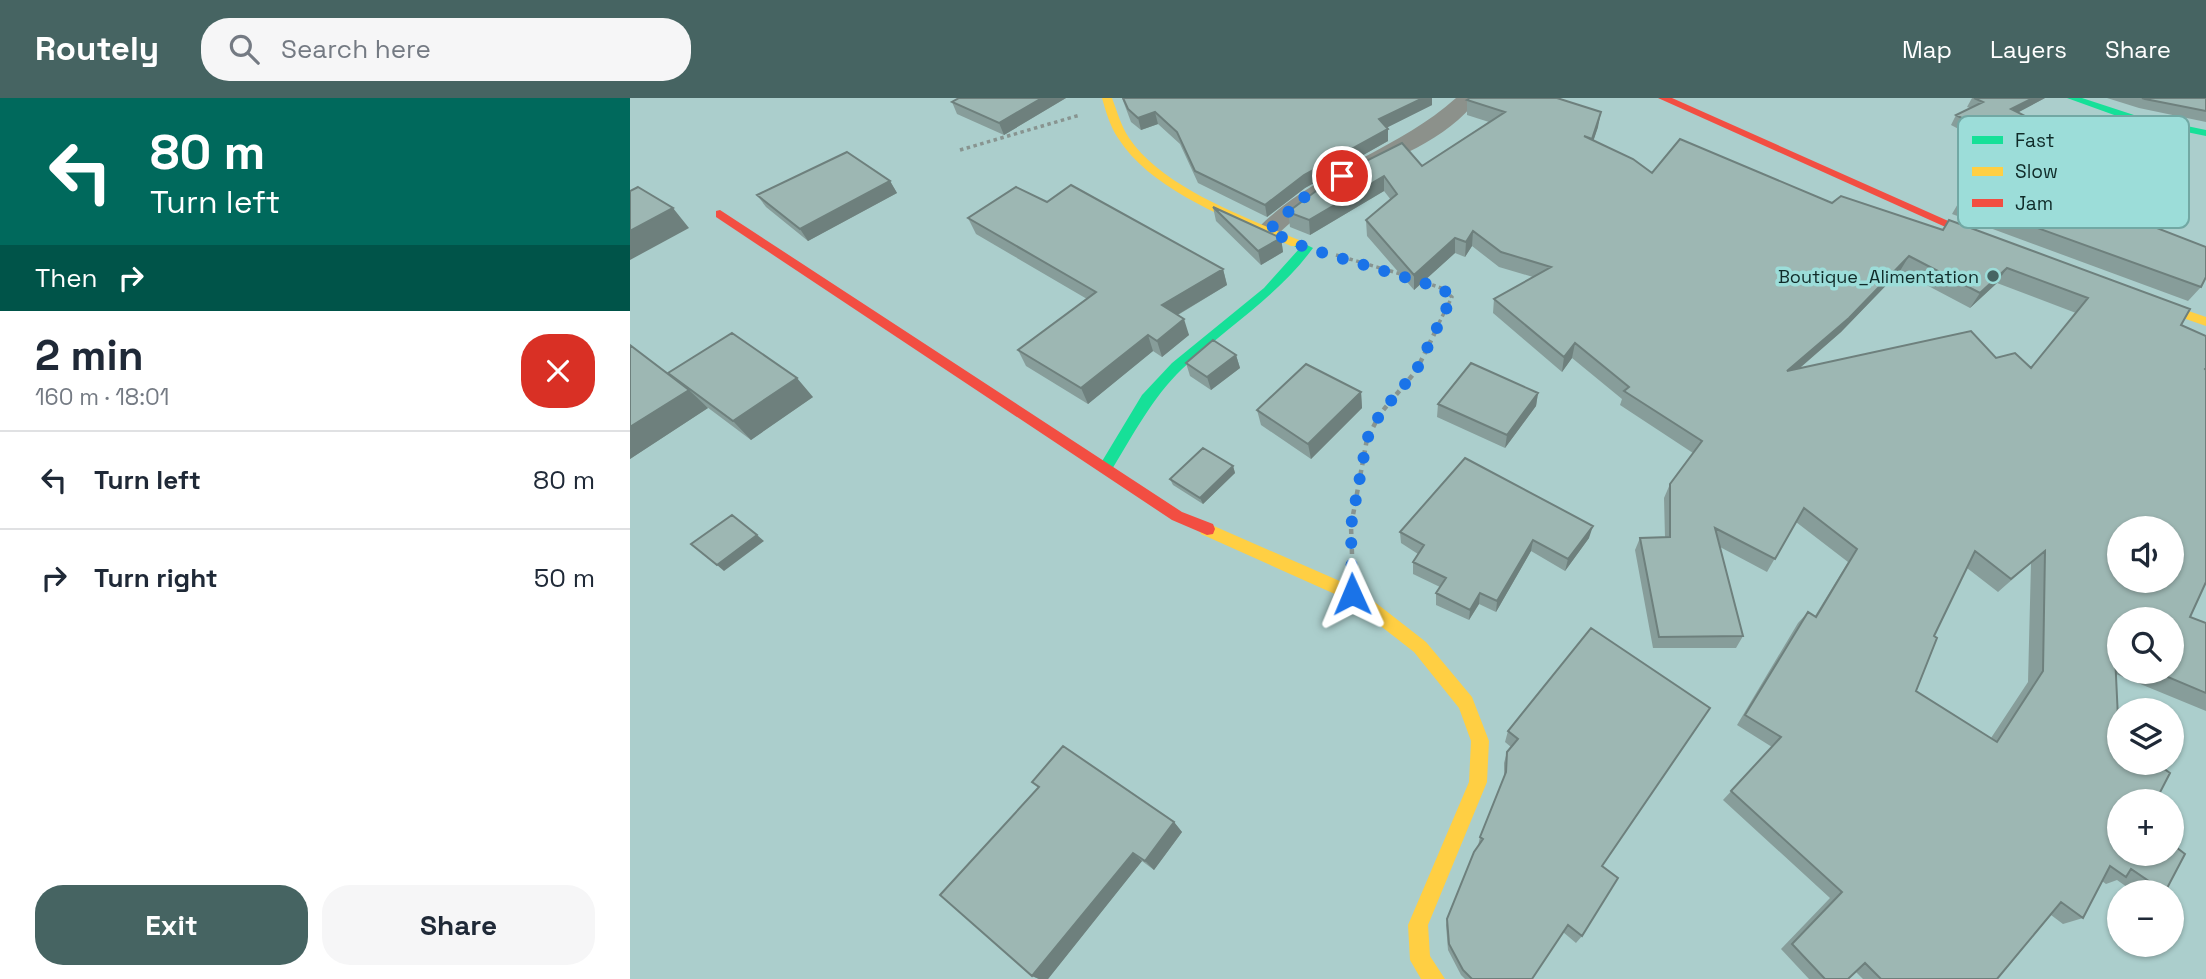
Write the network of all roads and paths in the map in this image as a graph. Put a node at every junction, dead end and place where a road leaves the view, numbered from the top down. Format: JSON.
{"nodes":[{"id":1,"x":1468,"y":98,"type":"edge"},
{"id":2,"x":1663,"y":98,"type":"edge"},
{"id":3,"x":2072,"y":98,"type":"edge"},
{"id":4,"x":1108,"y":102,"type":"edge"},
{"id":5,"x":2126,"y":116,"type":"edge"},
{"id":6,"x":960,"y":150,"type":"dead end"},
{"id":7,"x":720,"y":214,"type":"dead end"},
{"id":8,"x":1268,"y":231,"type":"junction"},
{"id":9,"x":1307,"y":248,"type":"junction"},
{"id":10,"x":2016,"y":252,"type":"edge"},
{"id":11,"x":2117,"y":289,"type":"edge"},
{"id":12,"x":2206,"y":322,"type":"edge"},
{"id":13,"x":1106,"y":467,"type":"junction"},
{"id":14,"x":1352,"y":594,"type":"junction"},
{"id":15,"x":1434,"y":979,"type":"edge"}],
"edges":[{"from":1,"to":8,"type":"street"},
{"from":2,"to":10,"type":"street"},
{"from":3,"to":5,"type":"street"},
{"from":4,"to":6,"type":"path"},
{"from":4,"to":8,"type":"street"},
{"from":7,"to":13,"type":"street"},
{"from":8,"to":9,"type":"street"},
{"from":9,"to":13,"type":"street"},
{"from":9,"to":14,"type":"path"},
{"from":11,"to":12,"type":"street"},
{"from":13,"to":14,"type":"street"},
{"from":14,"to":15,"type":"street"}]}
